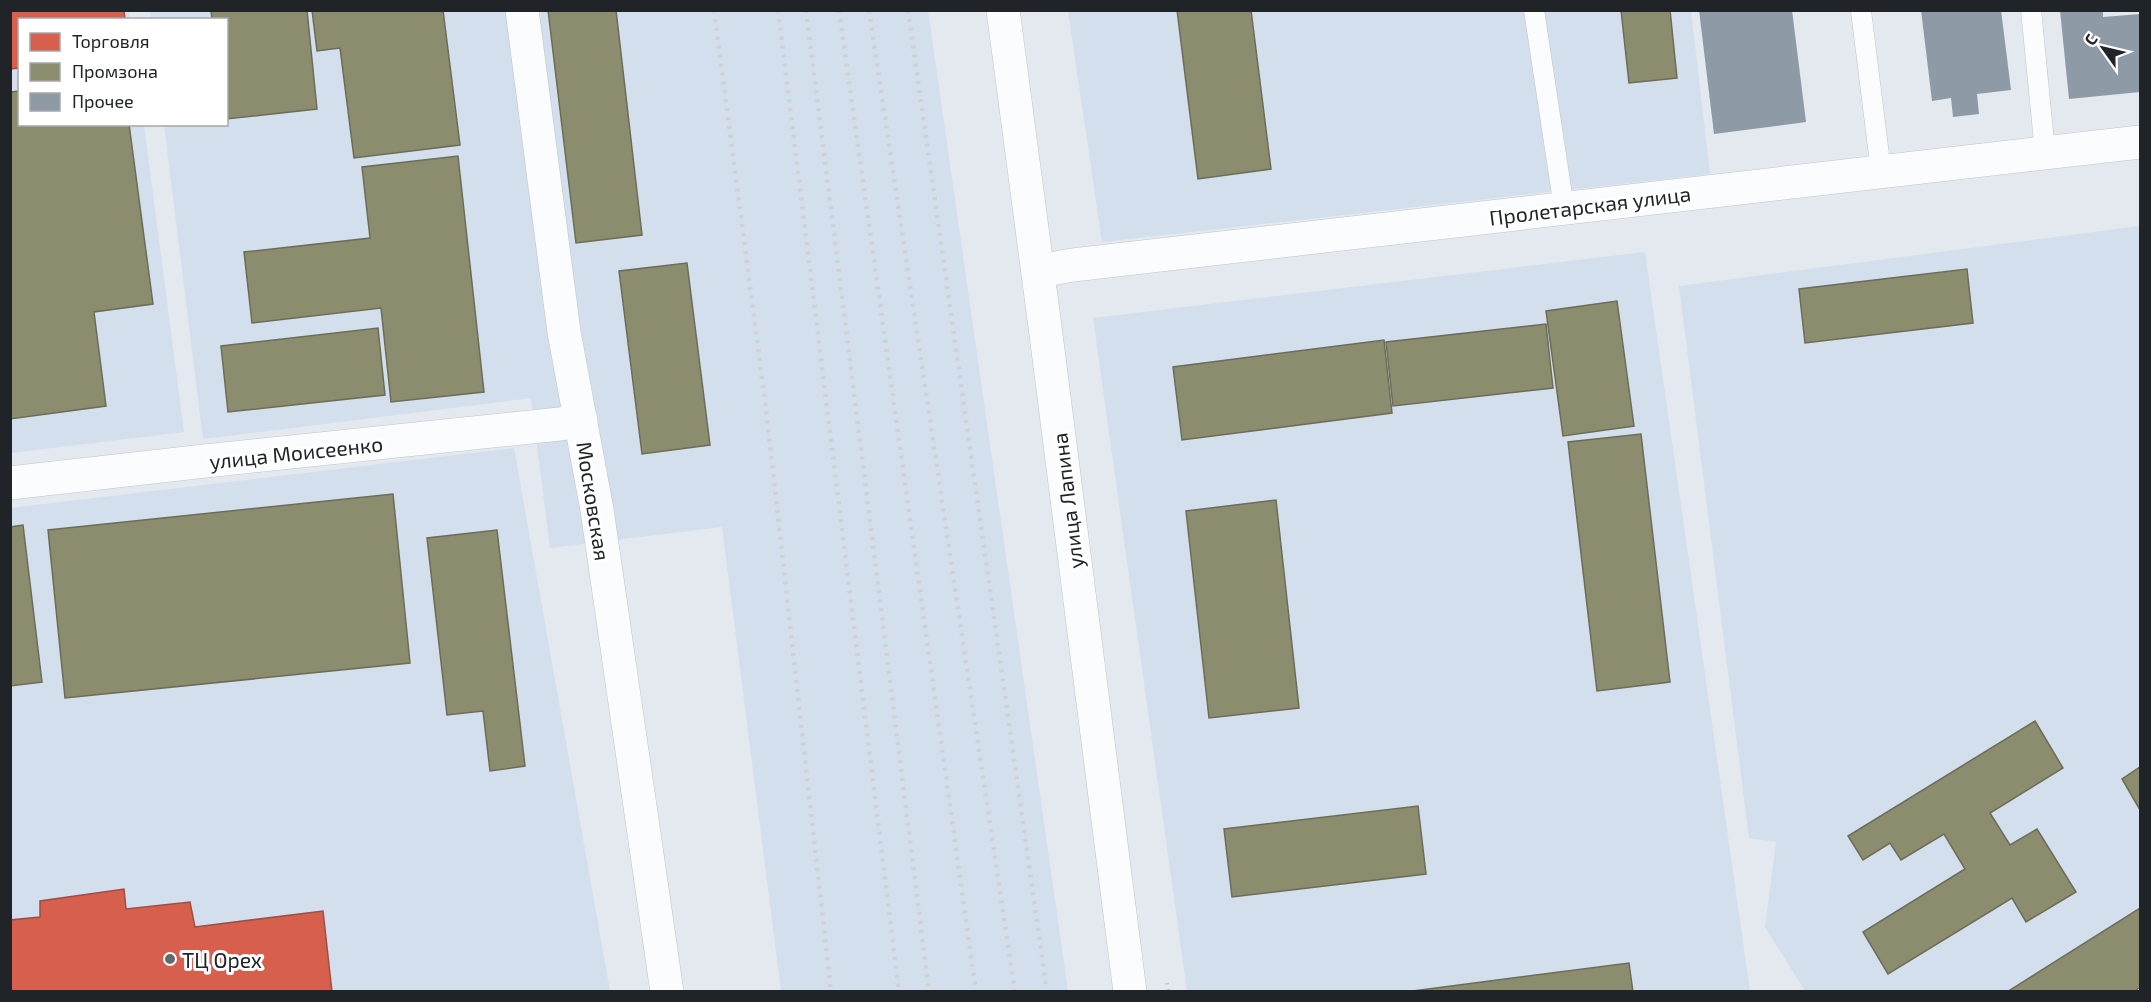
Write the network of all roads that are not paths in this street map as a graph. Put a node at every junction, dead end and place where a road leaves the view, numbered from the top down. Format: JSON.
{"nodes":[{"id":1,"x":522,"y":10,"type":"edge"},
{"id":2,"x":1004,"y":10,"type":"edge"},
{"id":3,"x":1534,"y":10,"type":"edge"},
{"id":4,"x":2031,"y":10,"type":"edge"},
{"id":5,"x":1861,"y":11,"type":"edge"},
{"id":6,"x":2140,"y":142,"type":"edge"},
{"id":7,"x":2045,"y":152,"type":"junction"},
{"id":8,"x":1881,"y":171,"type":"junction"},
{"id":9,"x":1564,"y":208,"type":"junction"},
{"id":10,"x":1039,"y":271,"type":"junction"},
{"id":11,"x":581,"y":420,"type":"junction"},
{"id":12,"x":10,"y":483,"type":"edge"},
{"id":13,"x":668,"y":992,"type":"edge"},
{"id":14,"x":1130,"y":992,"type":"edge"}],
"edges":[{"from":1,"to":11,"type":"street","name":"Московская"},
{"from":2,"to":10,"type":"street","name":"улица Лапина"},
{"from":3,"to":9,"type":"lane"},
{"from":4,"to":7,"type":"lane"},
{"from":5,"to":8,"type":"lane"},
{"from":6,"to":7,"type":"street","name":"Пролетарская улица"},
{"from":7,"to":8,"type":"street","name":"Пролетарская улица"},
{"from":8,"to":9,"type":"street","name":"Пролетарская улица"},
{"from":9,"to":10,"type":"street","name":"Пролетарская улица"},
{"from":10,"to":14,"type":"street","name":"улица Лапина"},
{"from":11,"to":12,"type":"street","name":"улица Моисеенко"},
{"from":11,"to":13,"type":"street","name":"Московская"}]}
